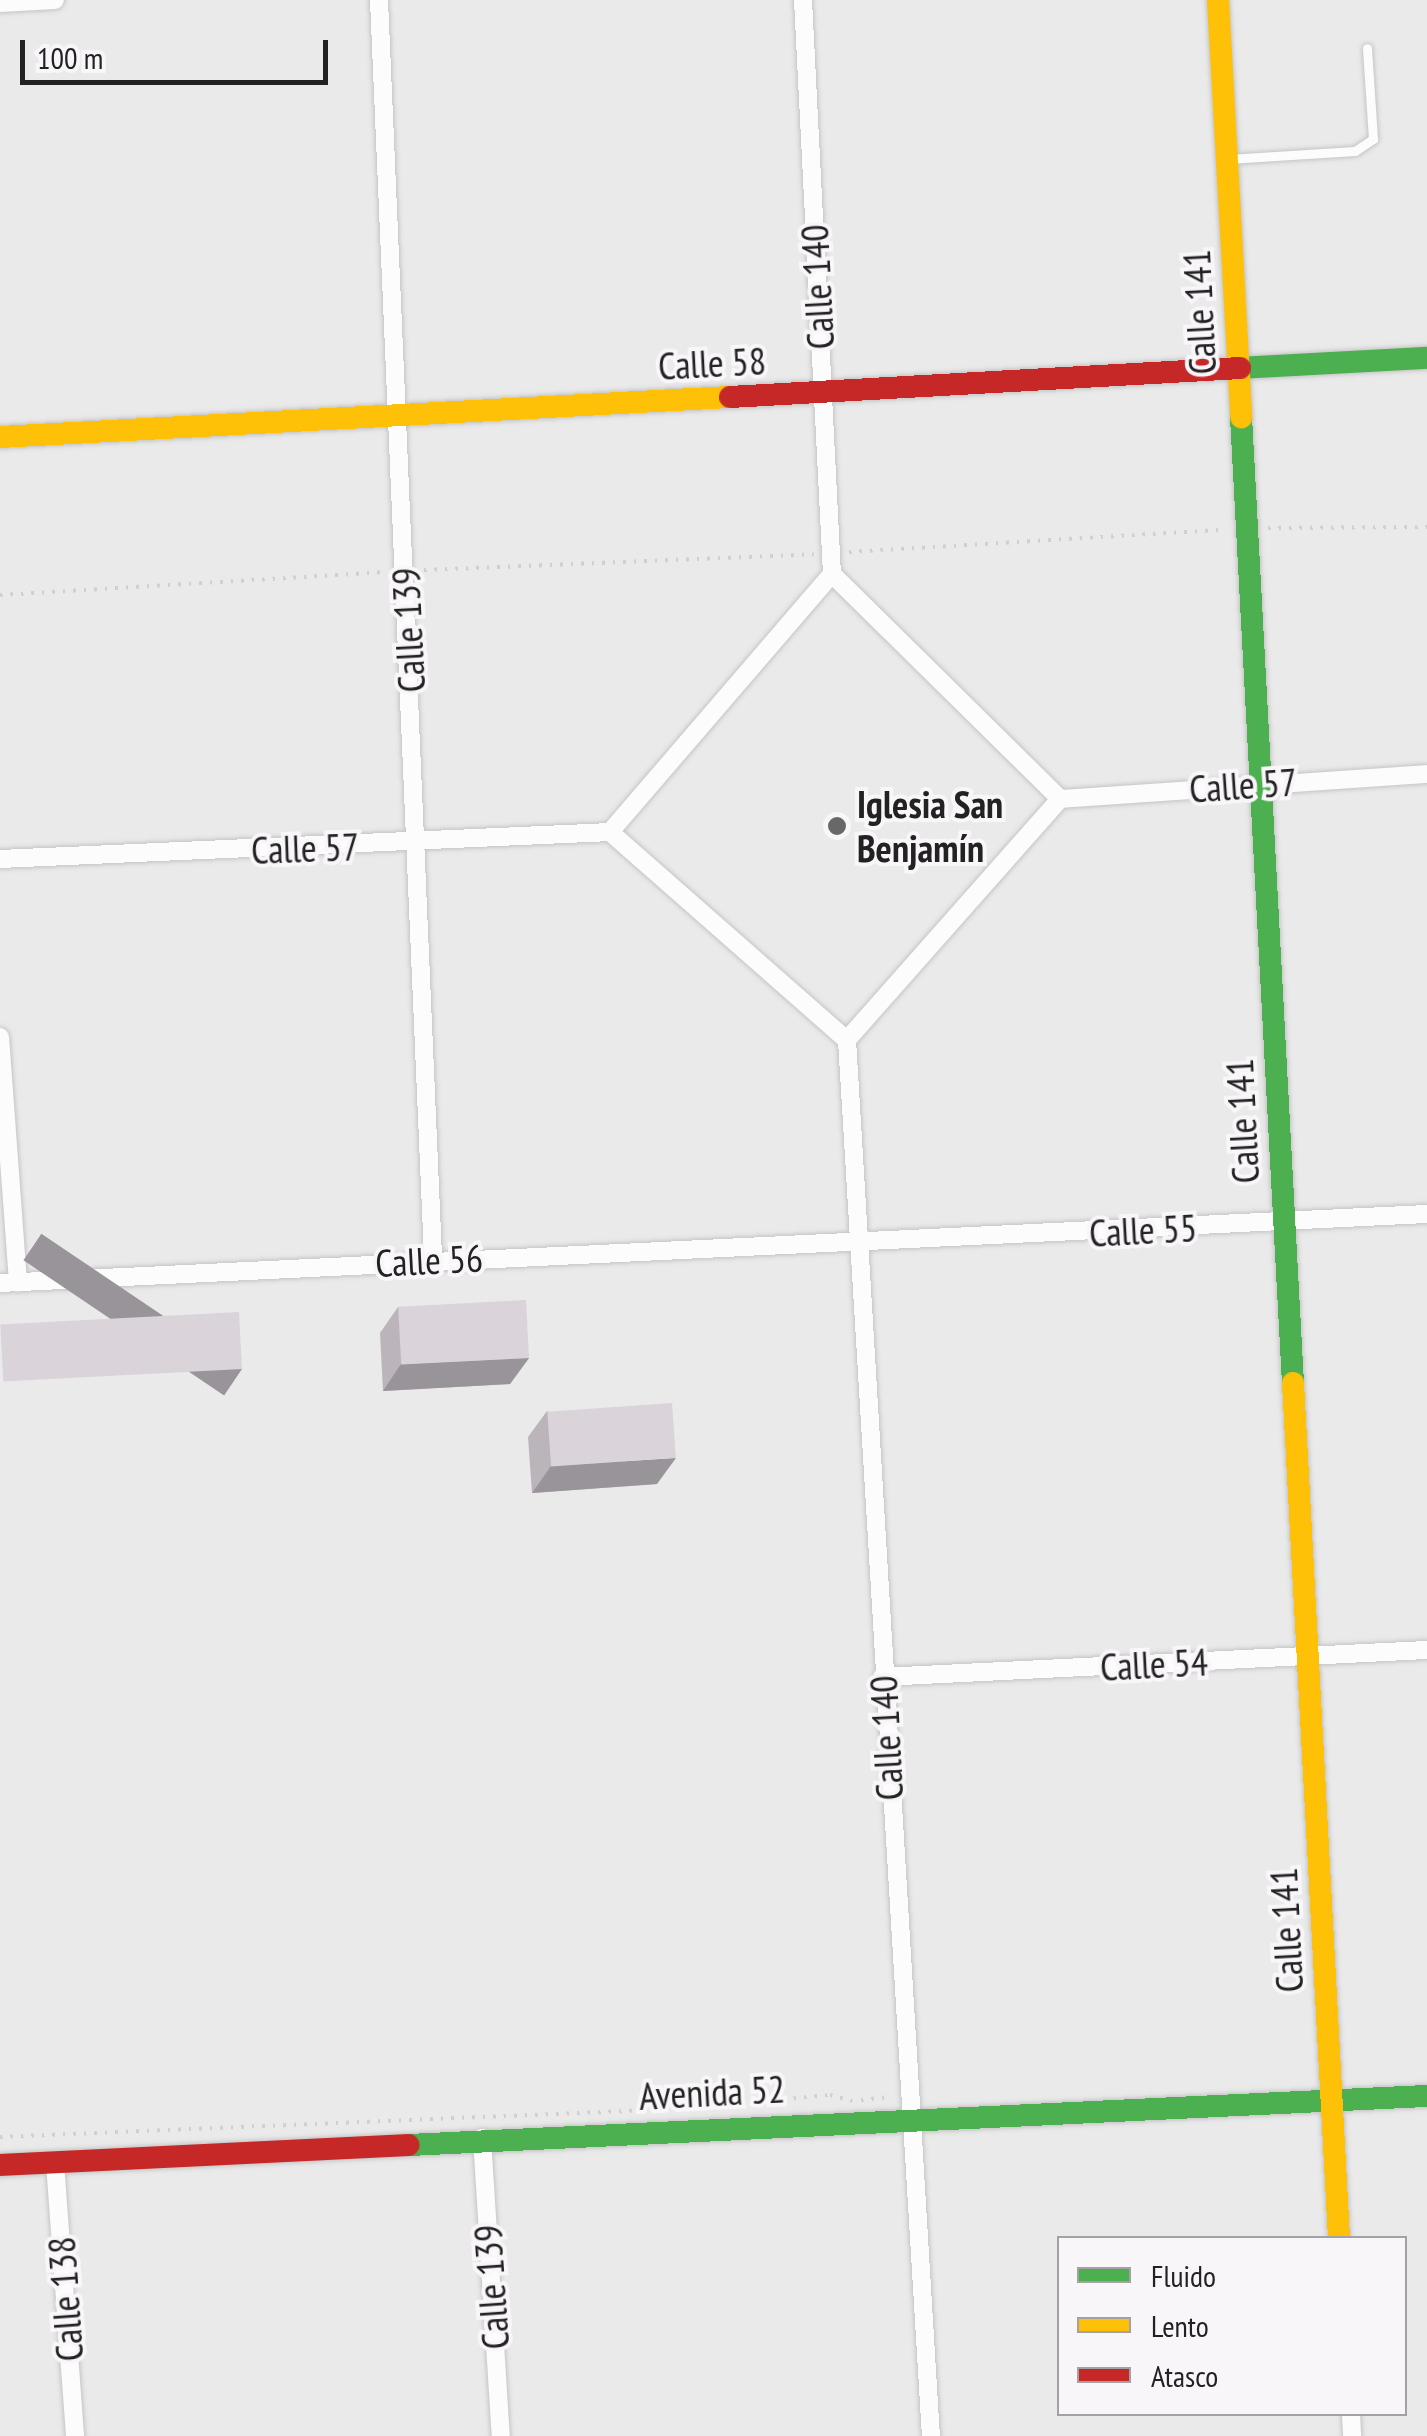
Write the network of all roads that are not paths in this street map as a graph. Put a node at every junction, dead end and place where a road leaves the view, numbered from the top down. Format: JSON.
{"nodes":[{"id":1,"x":55,"y":0,"type":"edge"},
{"id":2,"x":379,"y":0,"type":"edge"},
{"id":3,"x":803,"y":0,"type":"edge"},
{"id":4,"x":1218,"y":0,"type":"edge"},
{"id":5,"x":0,"y":4,"type":"edge"},
{"id":6,"x":1367,"y":48,"type":"dead end"},
{"id":7,"x":1228,"y":159,"type":"junction"},
{"id":8,"x":1427,"y":358,"type":"edge"},
{"id":9,"x":1236,"y":368,"type":"junction"},
{"id":10,"x":823,"y":392,"type":"junction"},
{"id":11,"x":398,"y":416,"type":"junction"},
{"id":12,"x":0,"y":437,"type":"edge"},
{"id":13,"x":832,"y":574,"type":"junction"},
{"id":14,"x":1427,"y":774,"type":"edge"},
{"id":15,"x":1258,"y":784,"type":"junction"},
{"id":16,"x":1060,"y":800,"type":"junction"},
{"id":17,"x":610,"y":832,"type":"junction"},
{"id":18,"x":418,"y":844,"type":"junction"},
{"id":19,"x":0,"y":859,"type":"edge"},
{"id":20,"x":0,"y":1036,"type":"edge"},
{"id":21,"x":847,"y":1040,"type":"junction"},
{"id":22,"x":1427,"y":1214,"type":"edge"},
{"id":23,"x":1282,"y":1224,"type":"junction"},
{"id":24,"x":859,"y":1243,"type":"junction"},
{"id":25,"x":433,"y":1259,"type":"junction"},
{"id":26,"x":9,"y":1282,"type":"edge"},
{"id":27,"x":1427,"y":1650,"type":"edge"},
{"id":28,"x":1307,"y":1657,"type":"junction"},
{"id":29,"x":882,"y":1677,"type":"junction"},
{"id":30,"x":1427,"y":2096,"type":"edge"},
{"id":31,"x":1330,"y":2101,"type":"junction"},
{"id":32,"x":908,"y":2107,"type":"junction"},
{"id":33,"x":482,"y":2138,"type":"junction"},
{"id":34,"x":55,"y":2163,"type":"junction"},
{"id":35,"x":0,"y":2165,"type":"edge"},
{"id":36,"x":1340,"y":2236,"type":"edge"},
{"id":37,"x":75,"y":2436,"type":"edge"},
{"id":38,"x":501,"y":2436,"type":"edge"},
{"id":39,"x":932,"y":2436,"type":"edge"}],
"edges":[{"from":1,"to":5,"type":"street"},
{"from":2,"to":11,"type":"street","name":"Calle 139"},
{"from":3,"to":10,"type":"street","name":"Calle 140"},
{"from":4,"to":7,"type":"street","name":"Calle 141"},
{"from":6,"to":7,"type":"lane"},
{"from":7,"to":9,"type":"street","name":"Calle 141"},
{"from":8,"to":9,"type":"street","name":"Calle 58"},
{"from":9,"to":10,"type":"street","name":"Calle 58"},
{"from":9,"to":15,"type":"street","name":"Calle 141"},
{"from":10,"to":11,"type":"street","name":"Calle 58"},
{"from":10,"to":13,"type":"street","name":"Calle 140"},
{"from":11,"to":12,"type":"street","name":"Calle 58"},
{"from":11,"to":18,"type":"street","name":"Calle 139"},
{"from":13,"to":16,"type":"street"},
{"from":13,"to":17,"type":"street"},
{"from":14,"to":15,"type":"street","name":"Calle 57"},
{"from":15,"to":16,"type":"street","name":"Calle 57"},
{"from":15,"to":23,"type":"street","name":"Calle 141"},
{"from":16,"to":21,"type":"street"},
{"from":17,"to":18,"type":"street","name":"Calle 57"},
{"from":17,"to":21,"type":"street"},
{"from":18,"to":19,"type":"street","name":"Calle 57"},
{"from":18,"to":25,"type":"street","name":"Calle 139"},
{"from":20,"to":26,"type":"street"},
{"from":21,"to":24,"type":"street","name":"Calle 140"},
{"from":22,"to":23,"type":"street","name":"Calle 55"},
{"from":23,"to":24,"type":"street","name":"Calle 55"},
{"from":23,"to":28,"type":"street","name":"Calle 141"},
{"from":24,"to":25,"type":"street","name":"Calle 56"},
{"from":24,"to":29,"type":"street","name":"Calle 140"},
{"from":25,"to":26,"type":"street","name":"Calle 56"},
{"from":27,"to":28,"type":"street","name":"Calle 54"},
{"from":28,"to":29,"type":"street","name":"Calle 54"},
{"from":28,"to":31,"type":"street","name":"Calle 141"},
{"from":29,"to":32,"type":"street","name":"Calle 140"},
{"from":30,"to":31,"type":"street","name":"Avenida 52"},
{"from":31,"to":32,"type":"street","name":"Avenida 52"},
{"from":31,"to":36,"type":"street","name":"Calle 141"},
{"from":32,"to":33,"type":"street","name":"Avenida 52"},
{"from":32,"to":39,"type":"street","name":"Calle 140"},
{"from":33,"to":34,"type":"street","name":"Avenida 52"},
{"from":33,"to":38,"type":"street","name":"Calle 139"},
{"from":34,"to":35,"type":"street","name":"Avenida 52"},
{"from":34,"to":37,"type":"street","name":"Calle 138"}]}
